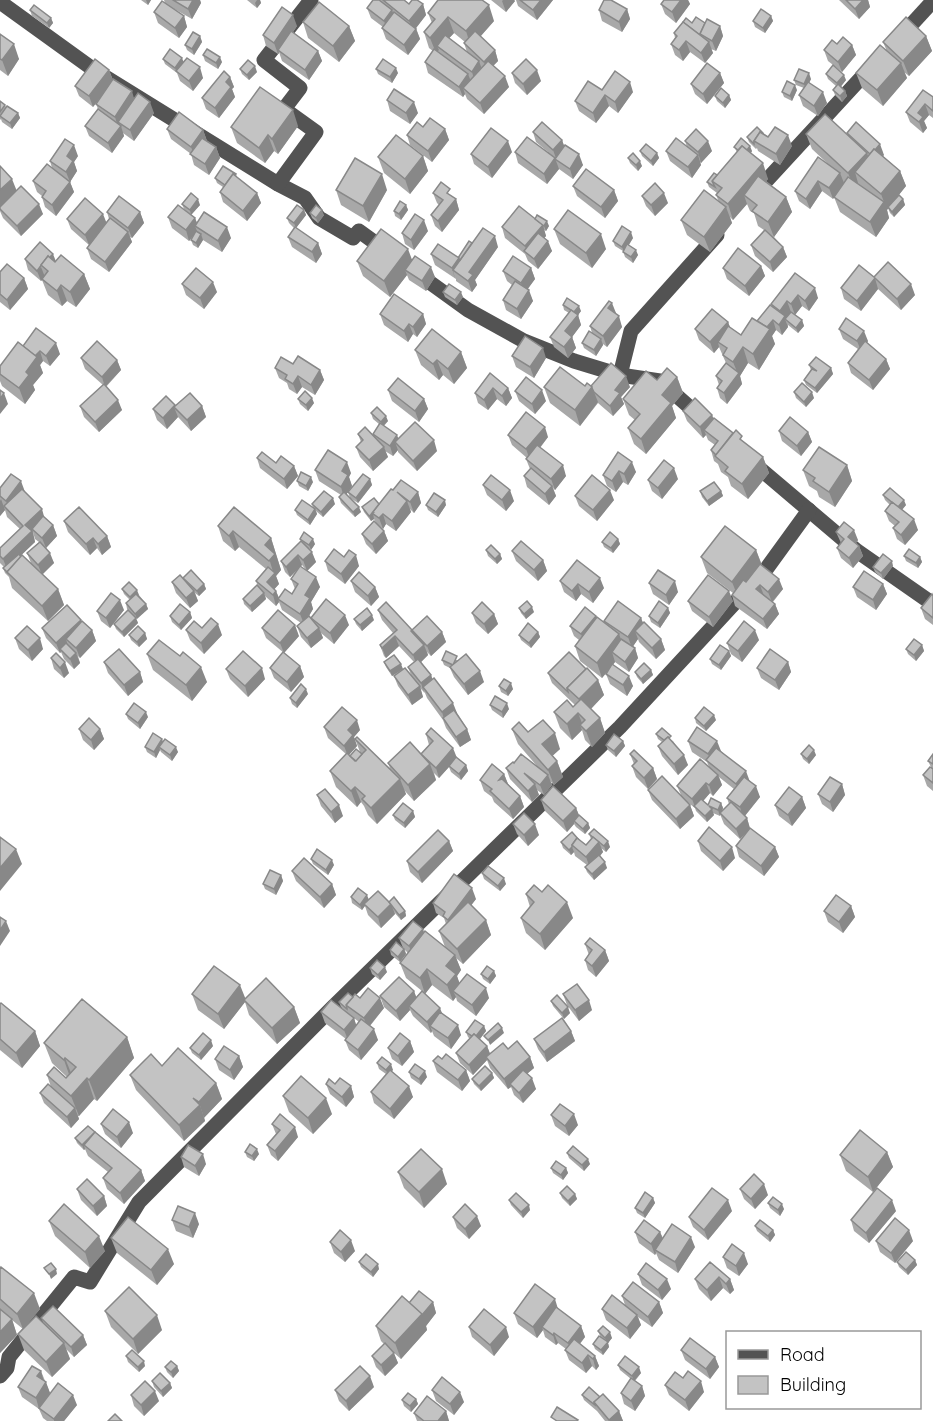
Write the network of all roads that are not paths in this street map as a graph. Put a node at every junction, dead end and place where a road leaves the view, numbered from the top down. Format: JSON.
{"nodes":[{"id":1,"x":311,"y":0,"type":"edge"},
{"id":2,"x":933,"y":1,"type":"edge"},
{"id":3,"x":0,"y":2,"type":"edge"},
{"id":4,"x":278,"y":184,"type":"junction"},
{"id":5,"x":741,"y":207,"type":"dead end"},
{"id":6,"x":726,"y":225,"type":"dead end"},
{"id":7,"x":620,"y":375,"type":"junction"},
{"id":8,"x":710,"y":425,"type":"edge"},
{"id":9,"x":745,"y":456,"type":"edge"},
{"id":10,"x":808,"y":510,"type":"junction"},
{"id":11,"x":933,"y":604,"type":"edge"},
{"id":12,"x":0,"y":1376,"type":"edge"}],
"edges":[{"from":1,"to":4,"type":"street"},
{"from":2,"to":5,"type":"street"},
{"from":3,"to":4,"type":"street"},
{"from":4,"to":7,"type":"street"},
{"from":6,"to":7,"type":"street"},
{"from":7,"to":8,"type":"street"},
{"from":9,"to":10,"type":"street"},
{"from":10,"to":11,"type":"street"},
{"from":10,"to":12,"type":"street"}]}
